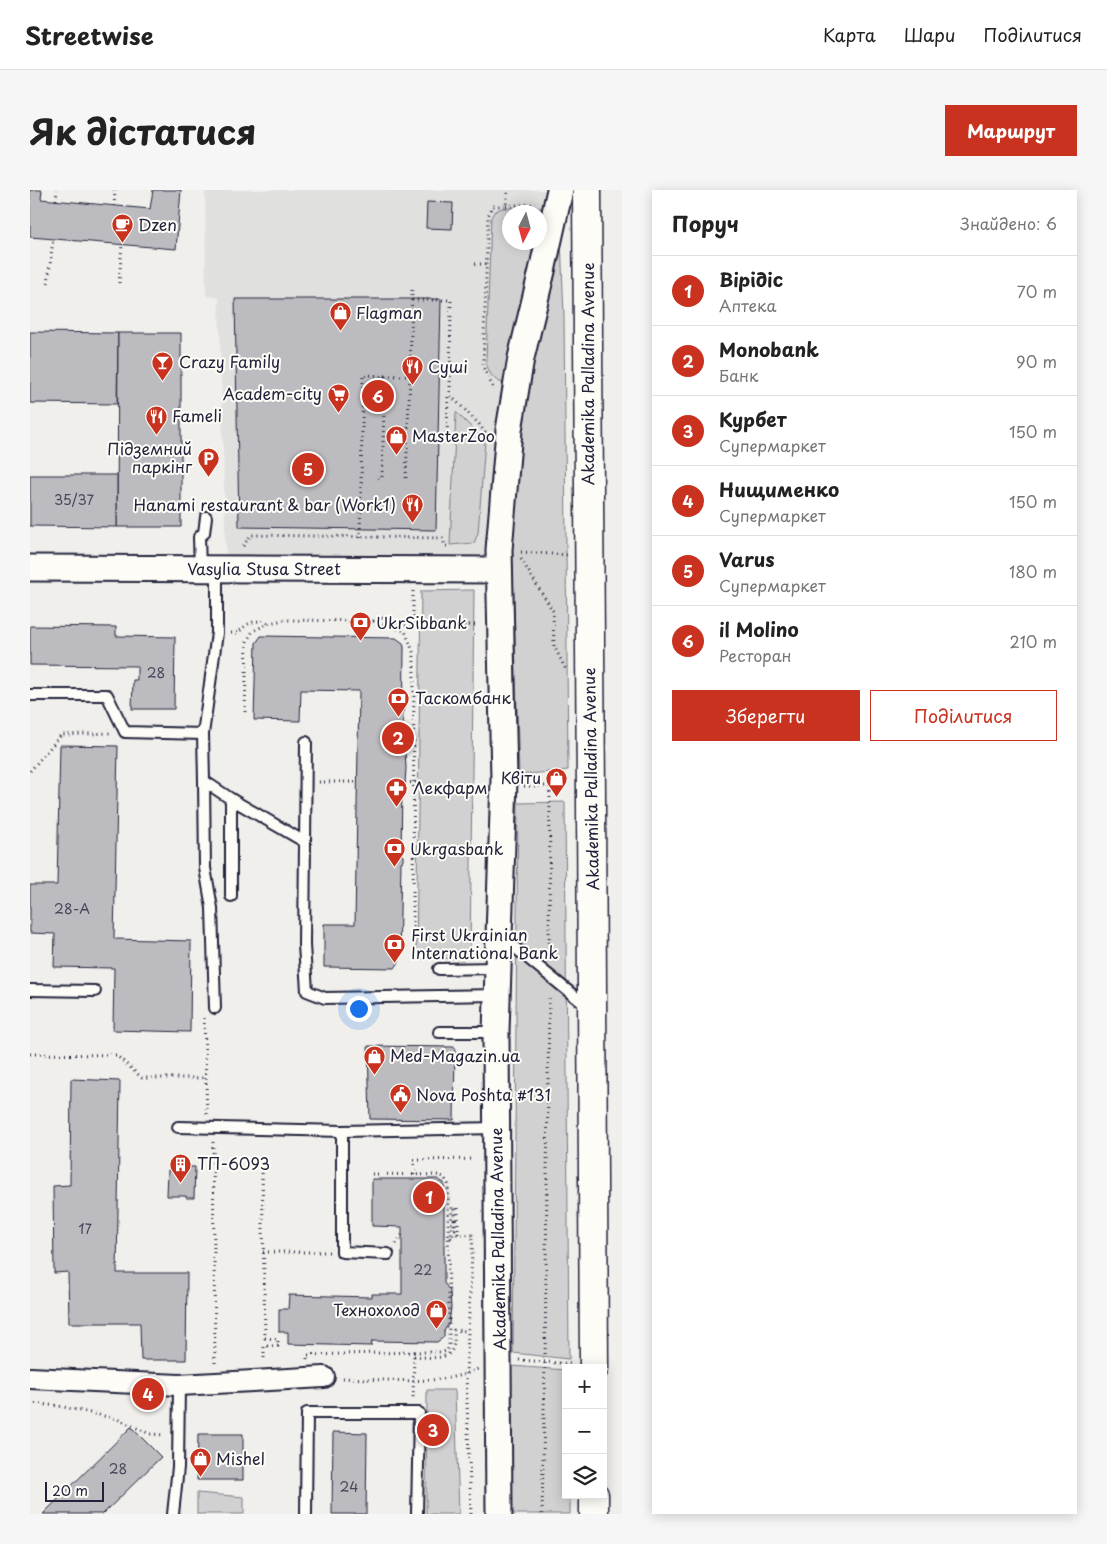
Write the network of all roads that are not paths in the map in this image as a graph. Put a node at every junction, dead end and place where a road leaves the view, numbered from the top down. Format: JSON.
{"nodes":[{"id":1,"x":587,"y":190,"type":"edge"},
{"id":2,"x":550,"y":197,"type":"edge"},
{"id":3,"x":206,"y":517,"type":"dead end"},
{"id":4,"x":30,"y":568,"type":"edge"},
{"id":5,"x":219,"y":568,"type":"junction"},
{"id":6,"x":499,"y":570,"type":"junction"},
{"id":7,"x":30,"y":695,"type":"edge"},
{"id":8,"x":203,"y":734,"type":"junction"},
{"id":9,"x":306,"y":742,"type":"dead end"},
{"id":10,"x":204,"y":781,"type":"junction"},
{"id":11,"x":231,"y":799,"type":"junction"},
{"id":12,"x":306,"y":842,"type":"junction"},
{"id":13,"x":231,"y":896,"type":"dead end"},
{"id":14,"x":499,"y":935,"type":"junction"},
{"id":15,"x":498,"y":968,"type":"junction"},
{"id":16,"x":439,"y":969,"type":"dead end"},
{"id":17,"x":30,"y":990,"type":"edge"},
{"id":18,"x":95,"y":991,"type":"dead end"},
{"id":19,"x":498,"y":995,"type":"junction"},
{"id":20,"x":215,"y":1008,"type":"dead end"},
{"id":21,"x":593,"y":1012,"type":"junction"},
{"id":22,"x":439,"y":1032,"type":"dead end"},
{"id":23,"x":496,"y":1032,"type":"junction"},
{"id":24,"x":178,"y":1127,"type":"dead end"},
{"id":25,"x":497,"y":1128,"type":"junction"},
{"id":26,"x":342,"y":1131,"type":"junction"},
{"id":27,"x":388,"y":1254,"type":"dead end"},
{"id":28,"x":594,"y":1364,"type":"edge"},
{"id":29,"x":324,"y":1377,"type":"road end"},
{"id":30,"x":30,"y":1378,"type":"edge"},
{"id":31,"x":179,"y":1385,"type":"junction"},
{"id":32,"x":594,"y":1499,"type":"edge"},
{"id":33,"x":173,"y":1514,"type":"edge"},
{"id":34,"x":306,"y":1514,"type":"edge"},
{"id":35,"x":417,"y":1514,"type":"edge"},
{"id":36,"x":499,"y":1514,"type":"edge"},
{"id":37,"x":594,"y":1514,"type":"edge"}],
"edges":[{"from":1,"to":21,"type":"highway","name":"Akademika Palladina Avenue"},
{"from":2,"to":6,"type":"street","name":"Akademika Palladina Avenue"},
{"from":3,"to":5,"type":"lane"},
{"from":4,"to":5,"type":"street","name":"Vasylia Stusa Street"},
{"from":5,"to":6,"type":"street","name":"Vasylia Stusa Street"},
{"from":5,"to":8,"type":"lane"},
{"from":6,"to":14,"type":"street","name":"Akademika Palladina Avenue"},
{"from":7,"to":8,"type":"lane"},
{"from":8,"to":10,"type":"lane"},
{"from":9,"to":12,"type":"lane"},
{"from":10,"to":11,"type":"lane"},
{"from":10,"to":20,"type":"lane"},
{"from":11,"to":12,"type":"lane"},
{"from":11,"to":13,"type":"lane"},
{"from":12,"to":19,"type":"lane"},
{"from":14,"to":15,"type":"street","name":"Akademika Palladina Avenue"},
{"from":14,"to":21,"type":"lane"},
{"from":15,"to":16,"type":"lane"},
{"from":15,"to":19,"type":"street","name":"Akademika Palladina Avenue"},
{"from":17,"to":18,"type":"lane"},
{"from":19,"to":23,"type":"street","name":"Akademika Palladina Avenue"},
{"from":21,"to":28,"type":"highway","name":"Akademika Palladina Avenue"},
{"from":22,"to":23,"type":"lane"},
{"from":23,"to":25,"type":"street","name":"Akademika Palladina Avenue"},
{"from":24,"to":26,"type":"lane"},
{"from":25,"to":26,"type":"lane"},
{"from":25,"to":36,"type":"street","name":"Akademika Palladina Avenue"},
{"from":26,"to":27,"type":"lane"},
{"from":29,"to":31,"type":"street"},
{"from":30,"to":31,"type":"street"},
{"from":31,"to":33,"type":"lane"},
{"from":32,"to":37,"type":"highway"},
{"from":34,"to":35,"type":"lane"}]}
